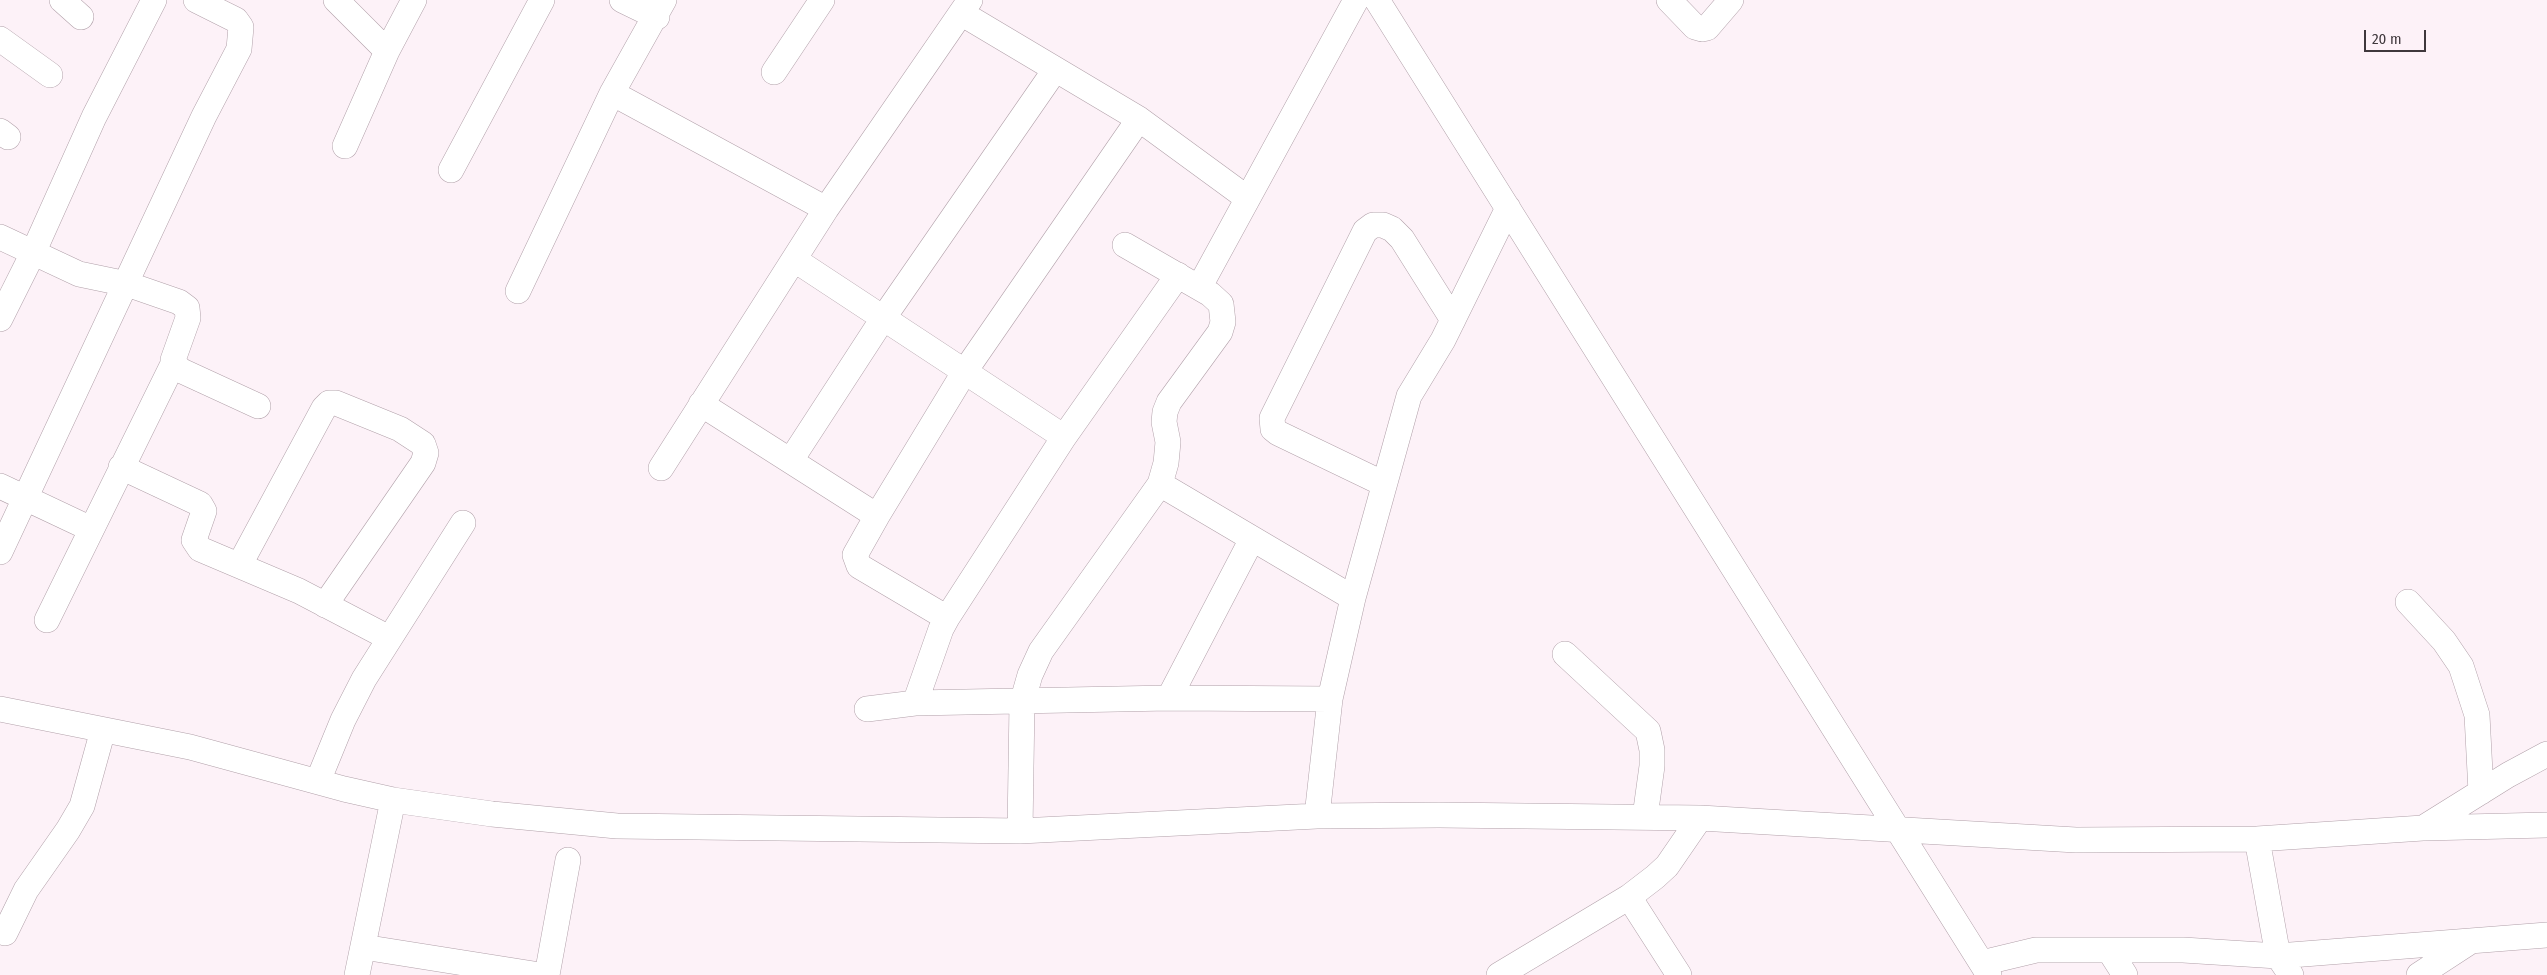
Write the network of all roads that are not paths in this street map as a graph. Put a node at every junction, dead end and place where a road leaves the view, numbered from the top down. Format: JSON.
{"nodes":[{"id":1,"x":62,"y":0,"type":"edge"},
{"id":2,"x":154,"y":0,"type":"edge"},
{"id":3,"x":196,"y":0,"type":"edge"},
{"id":4,"x":336,"y":0,"type":"edge"},
{"id":5,"x":414,"y":0,"type":"edge"},
{"id":6,"x":542,"y":0,"type":"edge"},
{"id":7,"x":622,"y":0,"type":"edge"},
{"id":8,"x":822,"y":0,"type":"edge"},
{"id":9,"x":1356,"y":0,"type":"edge"},
{"id":10,"x":1377,"y":0,"type":"edge"},
{"id":11,"x":1669,"y":0,"type":"edge"},
{"id":12,"x":1731,"y":0,"type":"edge"},
{"id":13,"x":965,"y":6,"type":"edge"},
{"id":14,"x":660,"y":9,"type":"edge"},
{"id":15,"x":82,"y":16,"type":"dead end"},
{"id":16,"x":0,"y":39,"type":"edge"},
{"id":17,"x":388,"y":51,"type":"junction"},
{"id":18,"x":1055,"y":70,"type":"junction"},
{"id":19,"x":774,"y":72,"type":"dead end"},
{"id":20,"x":50,"y":75,"type":"dead end"},
{"id":21,"x":612,"y":93,"type":"junction"},
{"id":22,"x":1139,"y":119,"type":"junction"},
{"id":23,"x":345,"y":146,"type":"dead end"},
{"id":24,"x":451,"y":170,"type":"dead end"},
{"id":25,"x":1247,"y":198,"type":"junction"},
{"id":26,"x":1508,"y":208,"type":"junction"},
{"id":27,"x":826,"y":209,"type":"junction"},
{"id":28,"x":0,"y":238,"type":"edge"},
{"id":29,"x":1124,"y":245,"type":"dead end"},
{"id":30,"x":33,"y":253,"type":"junction"},
{"id":31,"x":795,"y":260,"type":"junction"},
{"id":32,"x":1178,"y":275,"type":"junction"},
{"id":33,"x":127,"y":284,"type":"junction"},
{"id":34,"x":1200,"y":286,"type":"junction"},
{"id":35,"x":518,"y":291,"type":"dead end"},
{"id":36,"x":884,"y":317,"type":"junction"},
{"id":37,"x":0,"y":319,"type":"edge"},
{"id":38,"x":1453,"y":320,"type":"junction"},
{"id":39,"x":174,"y":364,"type":"junction"},
{"id":40,"x":966,"y":371,"type":"junction"},
{"id":41,"x":701,"y":404,"type":"junction"},
{"id":42,"x":258,"y":406,"type":"dead end"},
{"id":43,"x":1064,"y":438,"type":"junction"},
{"id":44,"x":791,"y":460,"type":"junction"},
{"id":45,"x":121,"y":467,"type":"junction"},
{"id":46,"x":661,"y":468,"type":"dead end"},
{"id":47,"x":1160,"y":484,"type":"junction"},
{"id":48,"x":1384,"y":484,"type":"junction"},
{"id":49,"x":0,"y":486,"type":"edge"},
{"id":50,"x":26,"y":498,"type":"junction"},
{"id":51,"x":877,"y":516,"type":"junction"},
{"id":52,"x":463,"y":523,"type":"dead end"},
{"id":53,"x":91,"y":529,"type":"junction"},
{"id":54,"x":1252,"y":539,"type":"junction"},
{"id":55,"x":0,"y":552,"type":"edge"},
{"id":56,"x":240,"y":564,"type":"junction"},
{"id":57,"x":1353,"y":598,"type":"junction"},
{"id":58,"x":2408,"y":602,"type":"dead end"},
{"id":59,"x":325,"y":604,"type":"junction"},
{"id":60,"x":947,"y":618,"type":"junction"},
{"id":61,"x":47,"y":620,"type":"dead end"},
{"id":62,"x":389,"y":638,"type":"junction"},
{"id":63,"x":1565,"y":654,"type":"dead end"},
{"id":64,"x":1169,"y":698,"type":"junction"},
{"id":65,"x":1330,"y":699,"type":"junction"},
{"id":66,"x":915,"y":703,"type":"junction"},
{"id":67,"x":1022,"y":703,"type":"junction"},
{"id":68,"x":867,"y":708,"type":"dead end"},
{"id":69,"x":0,"y":709,"type":"edge"},
{"id":70,"x":103,"y":730,"type":"junction"},
{"id":71,"x":2547,"y":754,"type":"edge"},
{"id":72,"x":318,"y":781,"type":"junction"},
{"id":73,"x":2481,"y":792,"type":"junction"},
{"id":74,"x":393,"y":800,"type":"junction"},
{"id":75,"x":1317,"y":816,"type":"junction"},
{"id":76,"x":1645,"y":817,"type":"junction"},
{"id":77,"x":1700,"y":818,"type":"junction"},
{"id":78,"x":2547,"y":825,"type":"edge"},
{"id":79,"x":2423,"y":828,"type":"junction"},
{"id":80,"x":1898,"y":830,"type":"junction"},
{"id":81,"x":1020,"y":831,"type":"junction"},
{"id":82,"x":2256,"y":839,"type":"junction"},
{"id":83,"x":568,"y":860,"type":"dead end"},
{"id":84,"x":1629,"y":897,"type":"junction"},
{"id":85,"x":4,"y":933,"type":"dead end"},
{"id":86,"x":2547,"y":935,"type":"edge"},
{"id":87,"x":2472,"y":940,"type":"junction"},
{"id":88,"x":363,"y":947,"type":"junction"},
{"id":89,"x":2109,"y":950,"type":"junction"},
{"id":90,"x":2285,"y":965,"type":"edge"},
{"id":91,"x":1986,"y":969,"type":"edge"},
{"id":92,"x":357,"y":975,"type":"edge"},
{"id":93,"x":540,"y":975,"type":"edge"},
{"id":94,"x":547,"y":975,"type":"edge"},
{"id":95,"x":1499,"y":975,"type":"edge"},
{"id":96,"x":1678,"y":975,"type":"edge"},
{"id":97,"x":2125,"y":975,"type":"edge"},
{"id":98,"x":2419,"y":975,"type":"edge"}],
"edges":[{"from":1,"to":15,"type":"street"},
{"from":2,"to":30,"type":"street"},
{"from":3,"to":33,"type":"street"},
{"from":4,"to":17,"type":"street"},
{"from":5,"to":17,"type":"street"},
{"from":6,"to":24,"type":"street"},
{"from":7,"to":14,"type":"street"},
{"from":8,"to":19,"type":"street"},
{"from":9,"to":25,"type":"street"},
{"from":10,"to":26,"type":"street"},
{"from":11,"to":12,"type":"street"},
{"from":13,"to":18,"type":"street"},
{"from":13,"to":27,"type":"street"},
{"from":14,"to":21,"type":"street"},
{"from":16,"to":20,"type":"street"},
{"from":17,"to":23,"type":"street"},
{"from":18,"to":22,"type":"street"},
{"from":18,"to":36,"type":"street"},
{"from":21,"to":27,"type":"street"},
{"from":21,"to":35,"type":"street"},
{"from":22,"to":25,"type":"street"},
{"from":22,"to":40,"type":"street"},
{"from":25,"to":34,"type":"street"},
{"from":26,"to":38,"type":"street"},
{"from":26,"to":80,"type":"street"},
{"from":27,"to":31,"type":"street"},
{"from":28,"to":30,"type":"street"},
{"from":29,"to":32,"type":"street"},
{"from":30,"to":33,"type":"street"},
{"from":30,"to":37,"type":"street"},
{"from":31,"to":36,"type":"street"},
{"from":31,"to":41,"type":"street"},
{"from":32,"to":34,"type":"street"},
{"from":32,"to":43,"type":"street"},
{"from":33,"to":39,"type":"street"},
{"from":33,"to":50,"type":"street"},
{"from":34,"to":47,"type":"street"},
{"from":36,"to":40,"type":"street"},
{"from":36,"to":44,"type":"street"},
{"from":38,"to":48,"type":"street"},
{"from":38,"to":48,"type":"street"},
{"from":39,"to":42,"type":"street"},
{"from":39,"to":45,"type":"street"},
{"from":40,"to":43,"type":"street"},
{"from":40,"to":51,"type":"street"},
{"from":41,"to":44,"type":"street"},
{"from":41,"to":46,"type":"street"},
{"from":43,"to":60,"type":"street"},
{"from":44,"to":51,"type":"street"},
{"from":45,"to":53,"type":"street"},
{"from":45,"to":56,"type":"street"},
{"from":47,"to":54,"type":"street"},
{"from":47,"to":67,"type":"street"},
{"from":48,"to":57,"type":"street"},
{"from":49,"to":50,"type":"street"},
{"from":50,"to":53,"type":"street"},
{"from":50,"to":55,"type":"street"},
{"from":51,"to":60,"type":"street"},
{"from":52,"to":62,"type":"street"},
{"from":53,"to":61,"type":"street"},
{"from":54,"to":57,"type":"street"},
{"from":54,"to":64,"type":"street"},
{"from":56,"to":59,"type":"street"},
{"from":56,"to":59,"type":"street"},
{"from":57,"to":65,"type":"street"},
{"from":58,"to":73,"type":"street"},
{"from":59,"to":62,"type":"street"},
{"from":60,"to":66,"type":"street"},
{"from":62,"to":72,"type":"street"},
{"from":63,"to":76,"type":"street"},
{"from":64,"to":65,"type":"street"},
{"from":64,"to":67,"type":"street"},
{"from":65,"to":75,"type":"street"},
{"from":66,"to":67,"type":"street"},
{"from":66,"to":68,"type":"street"},
{"from":67,"to":81,"type":"street"},
{"from":69,"to":70,"type":"street"},
{"from":70,"to":72,"type":"street"},
{"from":70,"to":85,"type":"street"},
{"from":71,"to":73,"type":"street"},
{"from":72,"to":74,"type":"street"},
{"from":73,"to":79,"type":"street"},
{"from":74,"to":81,"type":"street"},
{"from":74,"to":88,"type":"street"},
{"from":75,"to":76,"type":"street"},
{"from":75,"to":81,"type":"street"},
{"from":76,"to":77,"type":"street"},
{"from":77,"to":80,"type":"street"},
{"from":77,"to":84,"type":"street"},
{"from":78,"to":79,"type":"street"},
{"from":79,"to":82,"type":"street"},
{"from":80,"to":82,"type":"street"},
{"from":80,"to":91,"type":"street"},
{"from":82,"to":90,"type":"street"},
{"from":83,"to":94,"type":"street"},
{"from":84,"to":95,"type":"street"},
{"from":84,"to":96,"type":"street"},
{"from":86,"to":87,"type":"street"},
{"from":87,"to":90,"type":"street"},
{"from":87,"to":98,"type":"street"},
{"from":88,"to":92,"type":"street"},
{"from":88,"to":93,"type":"street"},
{"from":89,"to":90,"type":"street"},
{"from":89,"to":91,"type":"street"},
{"from":89,"to":97,"type":"street"}]}
